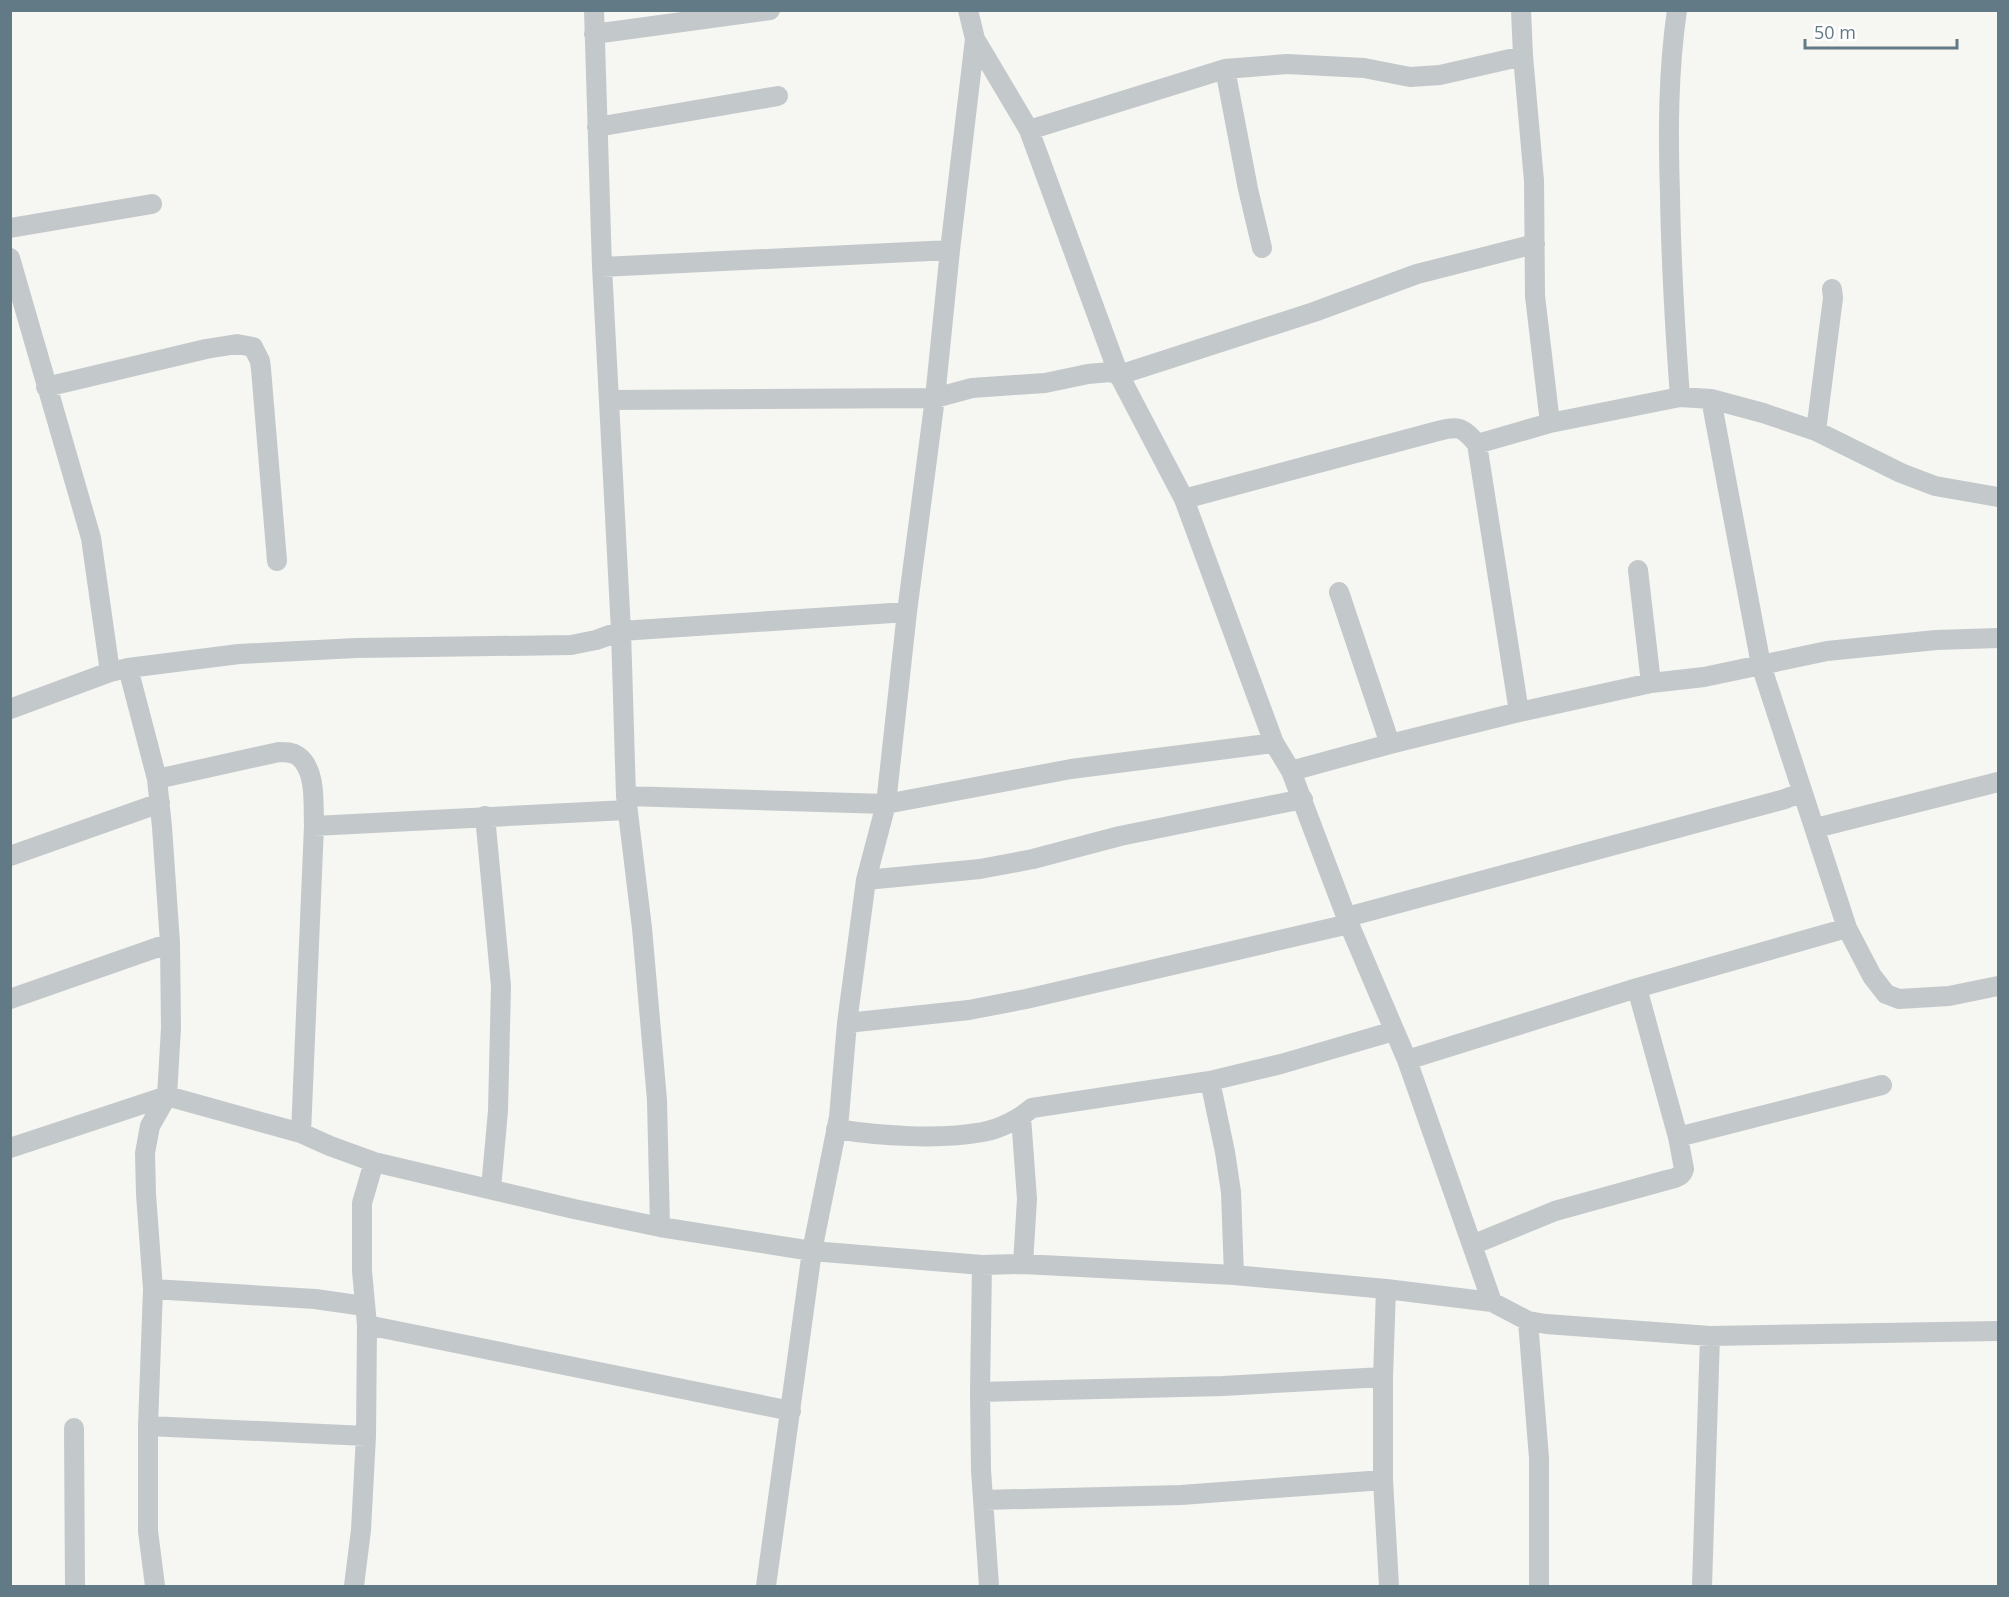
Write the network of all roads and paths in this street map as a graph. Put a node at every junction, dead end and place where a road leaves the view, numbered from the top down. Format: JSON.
{"nodes":[{"id":1,"x":594,"y":10,"type":"edge"},
{"id":2,"x":770,"y":10,"type":"edge"},
{"id":3,"x":968,"y":10,"type":"edge"},
{"id":4,"x":1521,"y":10,"type":"edge"},
{"id":5,"x":1677,"y":10,"type":"edge"},
{"id":6,"x":594,"y":34,"type":"junction"},
{"id":7,"x":975,"y":39,"type":"junction"},
{"id":8,"x":1523,"y":56,"type":"junction"},
{"id":9,"x":1225,"y":69,"type":"junction"},
{"id":10,"x":778,"y":96,"type":"dead end"},
{"id":11,"x":597,"y":127,"type":"junction"},
{"id":12,"x":1029,"y":130,"type":"junction"},
{"id":13,"x":152,"y":204,"type":"dead end"},
{"id":14,"x":10,"y":228,"type":"edge"},
{"id":15,"x":1535,"y":244,"type":"junction"},
{"id":16,"x":1262,"y":248,"type":"dead end"},
{"id":17,"x":950,"y":250,"type":"junction"},
{"id":18,"x":10,"y":258,"type":"edge"},
{"id":19,"x":602,"y":267,"type":"junction"},
{"id":20,"x":1832,"y":289,"type":"dead end"},
{"id":21,"x":1119,"y":375,"type":"junction"},
{"id":22,"x":46,"y":387,"type":"junction"},
{"id":23,"x":1680,"y":397,"type":"junction"},
{"id":24,"x":936,"y":398,"type":"junction"},
{"id":25,"x":1711,"y":399,"type":"junction"},
{"id":26,"x":609,"y":400,"type":"junction"},
{"id":27,"x":1550,"y":423,"type":"junction"},
{"id":28,"x":1816,"y":431,"type":"junction"},
{"id":29,"x":1477,"y":444,"type":"junction"},
{"id":30,"x":1998,"y":497,"type":"edge"},
{"id":31,"x":1184,"y":499,"type":"junction"},
{"id":32,"x":278,"y":561,"type":"dead end"},
{"id":33,"x":1638,"y":570,"type":"dead end"},
{"id":34,"x":1339,"y":592,"type":"dead end"},
{"id":35,"x":907,"y":612,"type":"junction"},
{"id":36,"x":621,"y":631,"type":"junction"},
{"id":37,"x":1998,"y":638,"type":"edge"},
{"id":38,"x":1761,"y":665,"type":"junction"},
{"id":39,"x":119,"y":670,"type":"junction"},
{"id":40,"x":1651,"y":683,"type":"junction"},
{"id":41,"x":10,"y":709,"type":"edge"},
{"id":42,"x":1519,"y":712,"type":"junction"},
{"id":43,"x":1274,"y":743,"type":"junction"},
{"id":44,"x":1389,"y":744,"type":"junction"},
{"id":45,"x":1291,"y":771,"type":"junction"},
{"id":46,"x":157,"y":779,"type":"junction"},
{"id":47,"x":1998,"y":782,"type":"edge"},
{"id":48,"x":1802,"y":792,"type":"junction"},
{"id":49,"x":1303,"y":799,"type":"junction"},
{"id":50,"x":160,"y":803,"type":"junction"},
{"id":51,"x":626,"y":803,"type":"junction"},
{"id":52,"x":886,"y":804,"type":"junction"},
{"id":53,"x":485,"y":816,"type":"junction"},
{"id":54,"x":314,"y":826,"type":"junction"},
{"id":55,"x":1816,"y":828,"type":"junction"},
{"id":56,"x":10,"y":856,"type":"edge"},
{"id":57,"x":866,"y":880,"type":"junction"},
{"id":58,"x":1348,"y":921,"type":"junction"},
{"id":59,"x":1847,"y":928,"type":"junction"},
{"id":60,"x":170,"y":943,"type":"junction"},
{"id":61,"x":1998,"y":986,"type":"edge"},
{"id":62,"x":1637,"y":988,"type":"junction"},
{"id":63,"x":10,"y":999,"type":"edge"},
{"id":64,"x":847,"y":1023,"type":"junction"},
{"id":65,"x":1394,"y":1031,"type":"junction"},
{"id":66,"x":1407,"y":1060,"type":"junction"},
{"id":67,"x":1210,"y":1081,"type":"junction"},
{"id":68,"x":1882,"y":1085,"type":"dead end"},
{"id":69,"x":167,"y":1096,"type":"junction"},
{"id":70,"x":1021,"y":1118,"type":"junction"},
{"id":71,"x":836,"y":1129,"type":"junction"},
{"id":72,"x":301,"y":1133,"type":"junction"},
{"id":73,"x":1678,"y":1137,"type":"junction"},
{"id":74,"x":10,"y":1148,"type":"edge"},
{"id":75,"x":374,"y":1162,"type":"junction"},
{"id":76,"x":491,"y":1188,"type":"junction"},
{"id":77,"x":660,"y":1227,"type":"junction"},
{"id":78,"x":1472,"y":1245,"type":"junction"},
{"id":79,"x":812,"y":1251,"type":"junction"},
{"id":80,"x":1023,"y":1264,"type":"junction"},
{"id":81,"x":982,"y":1265,"type":"junction"},
{"id":82,"x":1233,"y":1275,"type":"junction"},
{"id":83,"x":153,"y":1289,"type":"junction"},
{"id":84,"x":1386,"y":1289,"type":"junction"},
{"id":85,"x":1492,"y":1302,"type":"junction"},
{"id":86,"x":366,"y":1316,"type":"junction"},
{"id":87,"x":1528,"y":1321,"type":"junction"},
{"id":88,"x":1998,"y":1331,"type":"edge"},
{"id":89,"x":1710,"y":1336,"type":"junction"},
{"id":90,"x":1383,"y":1377,"type":"junction"},
{"id":91,"x":980,"y":1392,"type":"junction"},
{"id":92,"x":791,"y":1412,"type":"junction"},
{"id":93,"x":148,"y":1426,"type":"junction"},
{"id":94,"x":74,"y":1428,"type":"dead end"},
{"id":95,"x":366,"y":1436,"type":"junction"},
{"id":96,"x":1383,"y":1480,"type":"junction"},
{"id":97,"x":983,"y":1500,"type":"junction"},
{"id":98,"x":75,"y":1587,"type":"edge"},
{"id":99,"x":155,"y":1587,"type":"edge"},
{"id":100,"x":354,"y":1587,"type":"edge"},
{"id":101,"x":766,"y":1587,"type":"edge"},
{"id":102,"x":989,"y":1587,"type":"edge"},
{"id":103,"x":1389,"y":1587,"type":"edge"},
{"id":104,"x":1539,"y":1587,"type":"edge"},
{"id":105,"x":1702,"y":1587,"type":"edge"}],
"edges":[{"from":1,"to":6,"type":"street"},
{"from":2,"to":6,"type":"street"},
{"from":3,"to":7,"type":"street"},
{"from":4,"to":8,"type":"street"},
{"from":5,"to":23,"type":"street"},
{"from":6,"to":11,"type":"street"},
{"from":7,"to":12,"type":"street"},
{"from":7,"to":17,"type":"street"},
{"from":8,"to":9,"type":"street"},
{"from":8,"to":15,"type":"street"},
{"from":9,"to":12,"type":"street"},
{"from":9,"to":16,"type":"street"},
{"from":10,"to":11,"type":"street"},
{"from":11,"to":19,"type":"street"},
{"from":12,"to":21,"type":"street"},
{"from":13,"to":14,"type":"street"},
{"from":15,"to":21,"type":"street"},
{"from":15,"to":27,"type":"street"},
{"from":17,"to":19,"type":"street"},
{"from":17,"to":24,"type":"street"},
{"from":18,"to":22,"type":"street"},
{"from":19,"to":26,"type":"street"},
{"from":20,"to":28,"type":"street"},
{"from":21,"to":24,"type":"street"},
{"from":21,"to":31,"type":"street"},
{"from":22,"to":32,"type":"street"},
{"from":22,"to":39,"type":"street"},
{"from":23,"to":25,"type":"street"},
{"from":23,"to":27,"type":"street"},
{"from":24,"to":26,"type":"street"},
{"from":24,"to":35,"type":"street"},
{"from":25,"to":28,"type":"street"},
{"from":25,"to":38,"type":"street"},
{"from":26,"to":36,"type":"street"},
{"from":27,"to":29,"type":"street"},
{"from":28,"to":30,"type":"street"},
{"from":29,"to":31,"type":"street"},
{"from":29,"to":42,"type":"street"},
{"from":31,"to":43,"type":"street"},
{"from":33,"to":40,"type":"street"},
{"from":34,"to":44,"type":"street"},
{"from":35,"to":36,"type":"street"},
{"from":35,"to":52,"type":"street"},
{"from":36,"to":39,"type":"street"},
{"from":36,"to":51,"type":"street"},
{"from":37,"to":38,"type":"street"},
{"from":38,"to":40,"type":"street"},
{"from":38,"to":48,"type":"street"},
{"from":39,"to":41,"type":"street"},
{"from":39,"to":46,"type":"street"},
{"from":40,"to":42,"type":"street"},
{"from":42,"to":44,"type":"street"},
{"from":43,"to":45,"type":"street"},
{"from":43,"to":52,"type":"street"},
{"from":44,"to":45,"type":"street"},
{"from":45,"to":49,"type":"street"},
{"from":46,"to":50,"type":"street"},
{"from":46,"to":54,"type":"street"},
{"from":47,"to":55,"type":"street"},
{"from":48,"to":55,"type":"street"},
{"from":48,"to":58,"type":"street"},
{"from":49,"to":57,"type":"street"},
{"from":49,"to":58,"type":"street"},
{"from":50,"to":56,"type":"street"},
{"from":50,"to":60,"type":"street"},
{"from":51,"to":52,"type":"street"},
{"from":51,"to":53,"type":"street"},
{"from":51,"to":77,"type":"street"},
{"from":52,"to":57,"type":"street"},
{"from":53,"to":54,"type":"street"},
{"from":53,"to":76,"type":"street"},
{"from":54,"to":72,"type":"street"},
{"from":55,"to":59,"type":"street"},
{"from":57,"to":64,"type":"street"},
{"from":58,"to":64,"type":"street"},
{"from":58,"to":65,"type":"street"},
{"from":59,"to":61,"type":"street"},
{"from":59,"to":62,"type":"street"},
{"from":60,"to":63,"type":"street"},
{"from":60,"to":69,"type":"street"},
{"from":62,"to":66,"type":"street"},
{"from":62,"to":73,"type":"street"},
{"from":64,"to":71,"type":"street"},
{"from":65,"to":66,"type":"street"},
{"from":65,"to":67,"type":"street"},
{"from":66,"to":78,"type":"street"},
{"from":67,"to":70,"type":"street"},
{"from":67,"to":82,"type":"street"},
{"from":68,"to":73,"type":"street"},
{"from":69,"to":72,"type":"street"},
{"from":69,"to":74,"type":"street"},
{"from":69,"to":83,"type":"street"},
{"from":70,"to":71,"type":"street"},
{"from":70,"to":80,"type":"street"},
{"from":71,"to":79,"type":"street"},
{"from":72,"to":75,"type":"street"},
{"from":73,"to":78,"type":"street"},
{"from":75,"to":76,"type":"street"},
{"from":75,"to":86,"type":"street"},
{"from":76,"to":77,"type":"street"},
{"from":77,"to":79,"type":"street"},
{"from":78,"to":85,"type":"street"},
{"from":79,"to":81,"type":"street"},
{"from":79,"to":92,"type":"street"},
{"from":80,"to":81,"type":"street"},
{"from":80,"to":82,"type":"street"},
{"from":81,"to":91,"type":"street"},
{"from":82,"to":84,"type":"street"},
{"from":83,"to":86,"type":"street"},
{"from":83,"to":93,"type":"street"},
{"from":84,"to":85,"type":"street"},
{"from":84,"to":90,"type":"street"},
{"from":85,"to":87,"type":"street"},
{"from":86,"to":92,"type":"street"},
{"from":86,"to":95,"type":"street"},
{"from":87,"to":89,"type":"street"},
{"from":87,"to":104,"type":"street"},
{"from":88,"to":89,"type":"street"},
{"from":89,"to":105,"type":"street"},
{"from":90,"to":91,"type":"street"},
{"from":90,"to":96,"type":"street"},
{"from":91,"to":97,"type":"street"},
{"from":92,"to":101,"type":"street"},
{"from":93,"to":95,"type":"street"},
{"from":93,"to":99,"type":"street"},
{"from":94,"to":98,"type":"street"},
{"from":95,"to":100,"type":"street"},
{"from":96,"to":97,"type":"street"},
{"from":96,"to":103,"type":"street"},
{"from":97,"to":102,"type":"street"}]}
